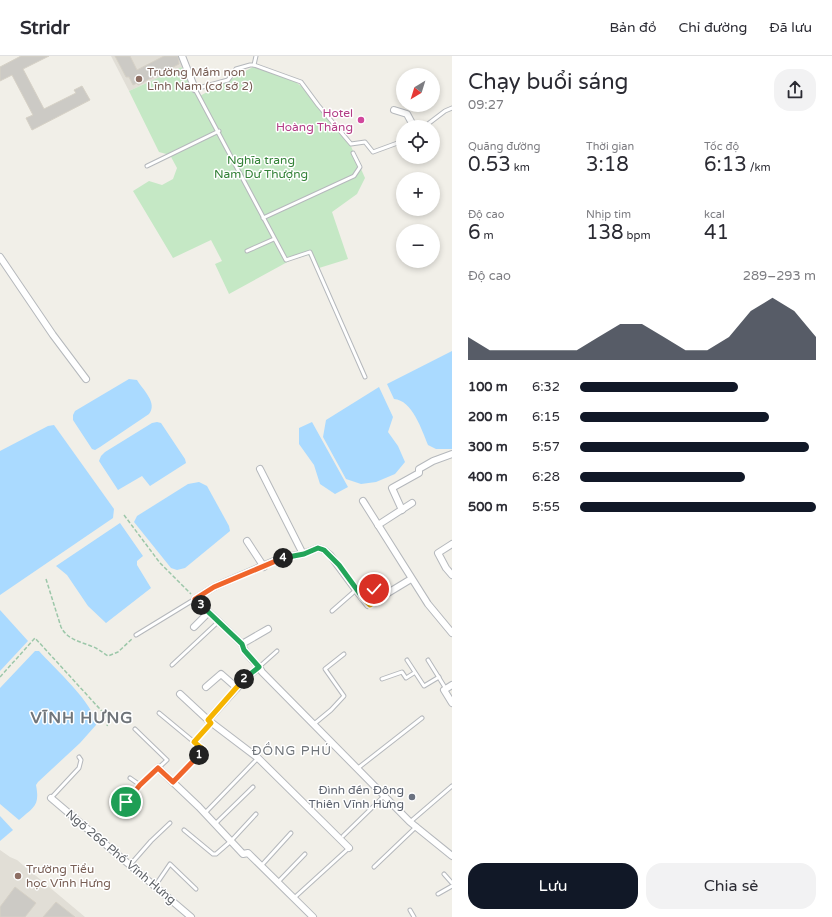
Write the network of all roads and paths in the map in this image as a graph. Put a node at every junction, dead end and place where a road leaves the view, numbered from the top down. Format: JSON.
{"nodes":[{"id":1,"x":182,"y":56,"type":"edge"},
{"id":2,"x":256,"y":56,"type":"edge"},
{"id":3,"x":254,"y":65,"type":"junction"},
{"id":4,"x":195,"y":89,"type":"junction"},
{"id":5,"x":452,"y":108,"type":"edge"},
{"id":6,"x":394,"y":110,"type":"dead end"},
{"id":7,"x":410,"y":120,"type":"edge"},
{"id":8,"x":433,"y":120,"type":"edge"},
{"id":9,"x":219,"y":131,"type":"junction"},
{"id":10,"x":396,"y":144,"type":"edge"},
{"id":11,"x":353,"y":154,"type":"dead end"},
{"id":12,"x":147,"y":166,"type":"dead end"},
{"id":13,"x":264,"y":218,"type":"junction"},
{"id":14,"x":274,"y":239,"type":"junction"},
{"id":15,"x":247,"y":251,"type":"dead end"},
{"id":16,"x":0,"y":256,"type":"edge"},
{"id":17,"x":366,"y":377,"type":"dead end"},
{"id":18,"x":86,"y":379,"type":"dead end"},
{"id":19,"x":452,"y":454,"type":"edge"},
{"id":20,"x":260,"y":468,"type":"dead end"},
{"id":21,"x":363,"y":501,"type":"dead end"},
{"id":22,"x":412,"y":504,"type":"dead end"},
{"id":23,"x":402,"y":510,"type":"junction"},
{"id":24,"x":124,"y":515,"type":"dead end"},
{"id":25,"x":378,"y":525,"type":"junction"},
{"id":26,"x":247,"y":541,"type":"dead end"},
{"id":27,"x":452,"y":544,"type":"edge"},
{"id":28,"x":304,"y":554,"type":"junction"},
{"id":29,"x":264,"y":567,"type":"junction"},
{"id":30,"x":452,"y":574,"type":"edge"},
{"id":31,"x":46,"y":579,"type":"dead end"},
{"id":32,"x":411,"y":579,"type":"junction"},
{"id":33,"x":374,"y":589,"type":"dead end"},
{"id":34,"x":356,"y":590,"type":"junction"},
{"id":35,"x":381,"y":598,"type":"junction"},
{"id":36,"x":195,"y":599,"type":"junction"},
{"id":37,"x":332,"y":610,"type":"dead end"},
{"id":38,"x":208,"y":613,"type":"junction"},
{"id":39,"x":218,"y":622,"type":"junction"},
{"id":40,"x":194,"y":627,"type":"dead end"},
{"id":41,"x":268,"y":629,"type":"dead end"},
{"id":42,"x":452,"y":633,"type":"edge"},
{"id":43,"x":136,"y":636,"type":"joint"},
{"id":44,"x":242,"y":644,"type":"junction"},
{"id":45,"x":277,"y":651,"type":"dead end"},
{"id":46,"x":344,"y":654,"type":"dead end"},
{"id":47,"x":407,"y":660,"type":"dead end"},
{"id":48,"x":428,"y":660,"type":"dead end"},
{"id":49,"x":172,"y":665,"type":"dead end"},
{"id":50,"x":259,"y":667,"type":"junction"},
{"id":51,"x":414,"y":673,"type":"junction"},
{"id":52,"x":0,"y":677,"type":"edge"},
{"id":53,"x":439,"y":677,"type":"junction"},
{"id":54,"x":382,"y":680,"type":"dead end"},
{"id":55,"x":452,"y":685,"type":"edge"},
{"id":56,"x":206,"y":687,"type":"dead end"},
{"id":57,"x":237,"y":688,"type":"junction"},
{"id":58,"x":446,"y":689,"type":"junction"},
{"id":59,"x":180,"y":694,"type":"dead end"},
{"id":60,"x":452,"y":703,"type":"edge"},
{"id":61,"x":159,"y":713,"type":"dead end"},
{"id":62,"x":422,"y":718,"type":"dead end"},
{"id":63,"x":209,"y":721,"type":"junction"},
{"id":64,"x":314,"y":724,"type":"junction"},
{"id":65,"x":107,"y":726,"type":"dead end"},
{"id":66,"x":135,"y":729,"type":"dead end"},
{"id":67,"x":194,"y":742,"type":"junction"},
{"id":68,"x":79,"y":757,"type":"dead end"},
{"id":69,"x":258,"y":758,"type":"junction"},
{"id":70,"x":158,"y":768,"type":"junction"},
{"id":71,"x":358,"y":768,"type":"junction"},
{"id":72,"x":130,"y":778,"type":"dead end"},
{"id":73,"x":173,"y":782,"type":"junction"},
{"id":74,"x":140,"y":785,"type":"junction"},
{"id":75,"x":452,"y":786,"type":"edge"},
{"id":76,"x":253,"y":787,"type":"dead end"},
{"id":77,"x":384,"y":796,"type":"junction"},
{"id":78,"x":52,"y":798,"type":"joint"},
{"id":79,"x":126,"y":802,"type":"dead end"},
{"id":80,"x":205,"y":813,"type":"junction"},
{"id":81,"x":256,"y":814,"type":"dead end"},
{"id":82,"x":410,"y":822,"type":"junction"},
{"id":83,"x":170,"y":823,"type":"dead end"},
{"id":84,"x":215,"y":824,"type":"junction"},
{"id":85,"x":416,"y":826,"type":"junction"},
{"id":86,"x":184,"y":830,"type":"dead end"},
{"id":87,"x":291,"y":833,"type":"dead end"},
{"id":88,"x":343,"y":836,"type":"dead end"},
{"id":89,"x":231,"y":841,"type":"junction"},
{"id":90,"x":349,"y":848,"type":"joint"},
{"id":91,"x":305,"y":854,"type":"dead end"},
{"id":92,"x":452,"y":856,"type":"edge"},
{"id":93,"x":130,"y":865,"type":"junction"},
{"id":94,"x":261,"y":866,"type":"junction"},
{"id":95,"x":374,"y":867,"type":"dead end"},
{"id":96,"x":444,"y":874,"type":"dead end"},
{"id":97,"x":278,"y":882,"type":"junction"},
{"id":98,"x":452,"y":884,"type":"edge"},
{"id":99,"x":155,"y":886,"type":"junction"},
{"id":100,"x":196,"y":889,"type":"dead end"},
{"id":101,"x":438,"y":894,"type":"dead end"},
{"id":102,"x":293,"y":899,"type":"junction"},
{"id":103,"x":410,"y":910,"type":"dead end"},
{"id":104,"x":191,"y":917,"type":"edge"},
{"id":105,"x":313,"y":917,"type":"edge"},
{"id":106,"x":414,"y":917,"type":"edge"}],
"edges":[{"from":1,"to":4,"type":"street"},
{"from":2,"to":3,"type":"lane"},
{"from":3,"to":4,"type":"lane"},
{"from":3,"to":10,"type":"lane"},
{"from":4,"to":9,"type":"lane"},
{"from":5,"to":8,"type":"lane"},
{"from":6,"to":7,"type":"street"},
{"from":9,"to":12,"type":"lane"},
{"from":9,"to":13,"type":"lane"},
{"from":11,"to":13,"type":"lane"},
{"from":13,"to":14,"type":"lane"},
{"from":14,"to":15,"type":"lane"},
{"from":14,"to":17,"type":"lane"},
{"from":16,"to":18,"type":"street"},
{"from":19,"to":23,"type":"street"},
{"from":20,"to":28,"type":"street"},
{"from":21,"to":25,"type":"street"},
{"from":22,"to":23,"type":"street"},
{"from":23,"to":25,"type":"street"},
{"from":24,"to":36,"type":"path"},
{"from":25,"to":32,"type":"street"},
{"from":26,"to":29,"type":"street"},
{"from":27,"to":30,"type":"street"},
{"from":28,"to":29,"type":"street"},
{"from":28,"to":34,"type":"street"},
{"from":29,"to":36,"type":"street"},
{"from":31,"to":43,"type":"path"},
{"from":32,"to":35,"type":"street"},
{"from":32,"to":42,"type":"street"},
{"from":33,"to":35,"type":"lane"},
{"from":34,"to":35,"type":"street"},
{"from":34,"to":37,"type":"lane"},
{"from":36,"to":38,"type":"street"},
{"from":36,"to":43,"type":"lane"},
{"from":38,"to":39,"type":"street"},
{"from":38,"to":40,"type":"street"},
{"from":39,"to":44,"type":"street"},
{"from":39,"to":49,"type":"lane"},
{"from":41,"to":44,"type":"street"},
{"from":44,"to":50,"type":"street"},
{"from":45,"to":50,"type":"lane"},
{"from":46,"to":64,"type":"lane"},
{"from":47,"to":51,"type":"lane"},
{"from":48,"to":53,"type":"lane"},
{"from":50,"to":57,"type":"street"},
{"from":50,"to":64,"type":"street"},
{"from":51,"to":53,"type":"lane"},
{"from":51,"to":54,"type":"lane"},
{"from":52,"to":65,"type":"path"},
{"from":53,"to":58,"type":"lane"},
{"from":55,"to":58,"type":"street"},
{"from":56,"to":57,"type":"street"},
{"from":57,"to":63,"type":"street"},
{"from":58,"to":60,"type":"street"},
{"from":59,"to":63,"type":"street"},
{"from":61,"to":67,"type":"lane"},
{"from":62,"to":71,"type":"lane"},
{"from":63,"to":67,"type":"lane"},
{"from":63,"to":69,"type":"street"},
{"from":64,"to":71,"type":"street"},
{"from":66,"to":70,"type":"lane"},
{"from":67,"to":73,"type":"lane"},
{"from":68,"to":78,"type":"lane"},
{"from":69,"to":80,"type":"lane"},
{"from":69,"to":90,"type":"street"},
{"from":70,"to":73,"type":"street"},
{"from":70,"to":74,"type":"lane"},
{"from":71,"to":77,"type":"street"},
{"from":72,"to":74,"type":"lane"},
{"from":73,"to":80,"type":"street"},
{"from":74,"to":79,"type":"lane"},
{"from":75,"to":82,"type":"lane"},
{"from":76,"to":84,"type":"lane"},
{"from":77,"to":82,"type":"street"},
{"from":77,"to":88,"type":"lane"},
{"from":78,"to":93,"type":"street","name":"Ngõ 266 Phố Vĩnh Hưng"},
{"from":80,"to":84,"type":"street"},
{"from":81,"to":89,"type":"lane"},
{"from":82,"to":85,"type":"street"},
{"from":83,"to":93,"type":"lane"},
{"from":84,"to":89,"type":"street"},
{"from":85,"to":92,"type":"street"},
{"from":85,"to":95,"type":"lane"},
{"from":86,"to":89,"type":"lane"},
{"from":87,"to":94,"type":"lane"},
{"from":89,"to":94,"type":"street"},
{"from":90,"to":102,"type":"lane"},
{"from":91,"to":97,"type":"lane"},
{"from":93,"to":99,"type":"street","name":"Ngõ 266 Phố Vĩnh Hưng"},
{"from":94,"to":97,"type":"street"},
{"from":96,"to":98,"type":"lane"},
{"from":97,"to":102,"type":"street"},
{"from":98,"to":101,"type":"lane"},
{"from":99,"to":100,"type":"lane"},
{"from":99,"to":104,"type":"street","name":"Ngõ 266 Phố Vĩnh Hưng"},
{"from":102,"to":105,"type":"street"},
{"from":103,"to":106,"type":"lane"}]}
